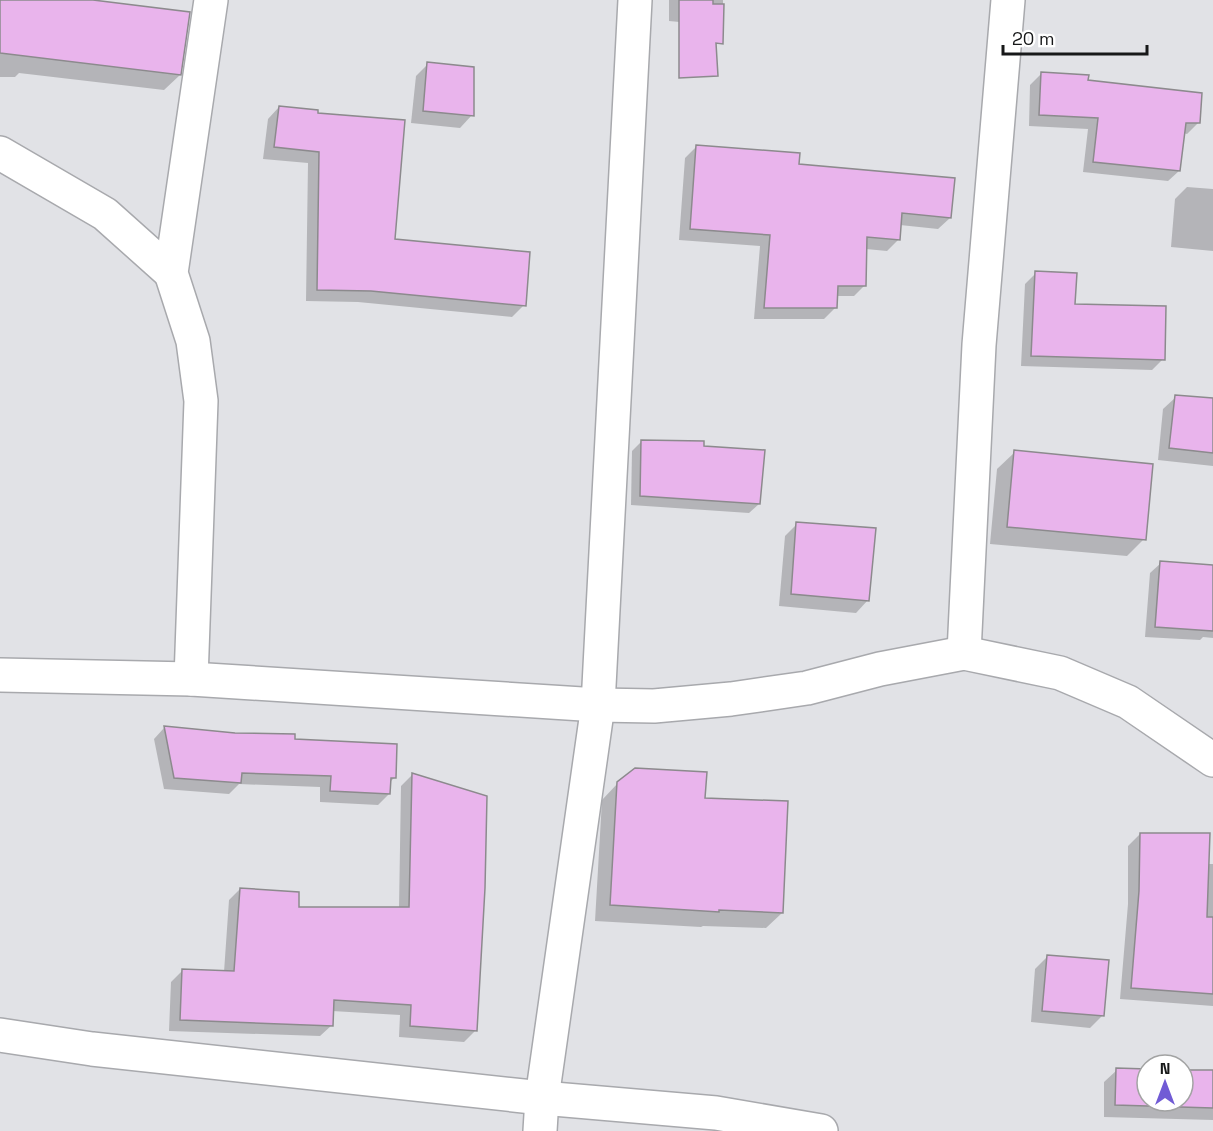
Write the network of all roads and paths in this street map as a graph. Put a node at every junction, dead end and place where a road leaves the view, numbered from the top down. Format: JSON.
{"nodes":[{"id":1,"x":212,"y":0,"type":"edge"},
{"id":2,"x":634,"y":0,"type":"edge"},
{"id":3,"x":1008,"y":0,"type":"edge"},
{"id":4,"x":0,"y":153,"type":"edge"},
{"id":5,"x":171,"y":273,"type":"junction"},
{"id":6,"x":964,"y":653,"type":"junction"},
{"id":7,"x":0,"y":675,"type":"edge"},
{"id":8,"x":191,"y":679,"type":"junction"},
{"id":9,"x":598,"y":705,"type":"junction"},
{"id":10,"x":1213,"y":760,"type":"edge"},
{"id":11,"x":0,"y":1035,"type":"edge"},
{"id":12,"x":542,"y":1098,"type":"junction"},
{"id":13,"x":540,"y":1131,"type":"edge"},
{"id":14,"x":821,"y":1131,"type":"edge"}],
"edges":[{"from":1,"to":5,"type":"street"},
{"from":2,"to":9,"type":"street"},
{"from":3,"to":6,"type":"street"},
{"from":4,"to":5,"type":"street"},
{"from":5,"to":8,"type":"street"},
{"from":6,"to":9,"type":"street"},
{"from":6,"to":10,"type":"street"},
{"from":7,"to":8,"type":"street"},
{"from":8,"to":9,"type":"street"},
{"from":9,"to":12,"type":"street"},
{"from":11,"to":12,"type":"street"},
{"from":12,"to":13,"type":"street"},
{"from":12,"to":14,"type":"street"}]}
